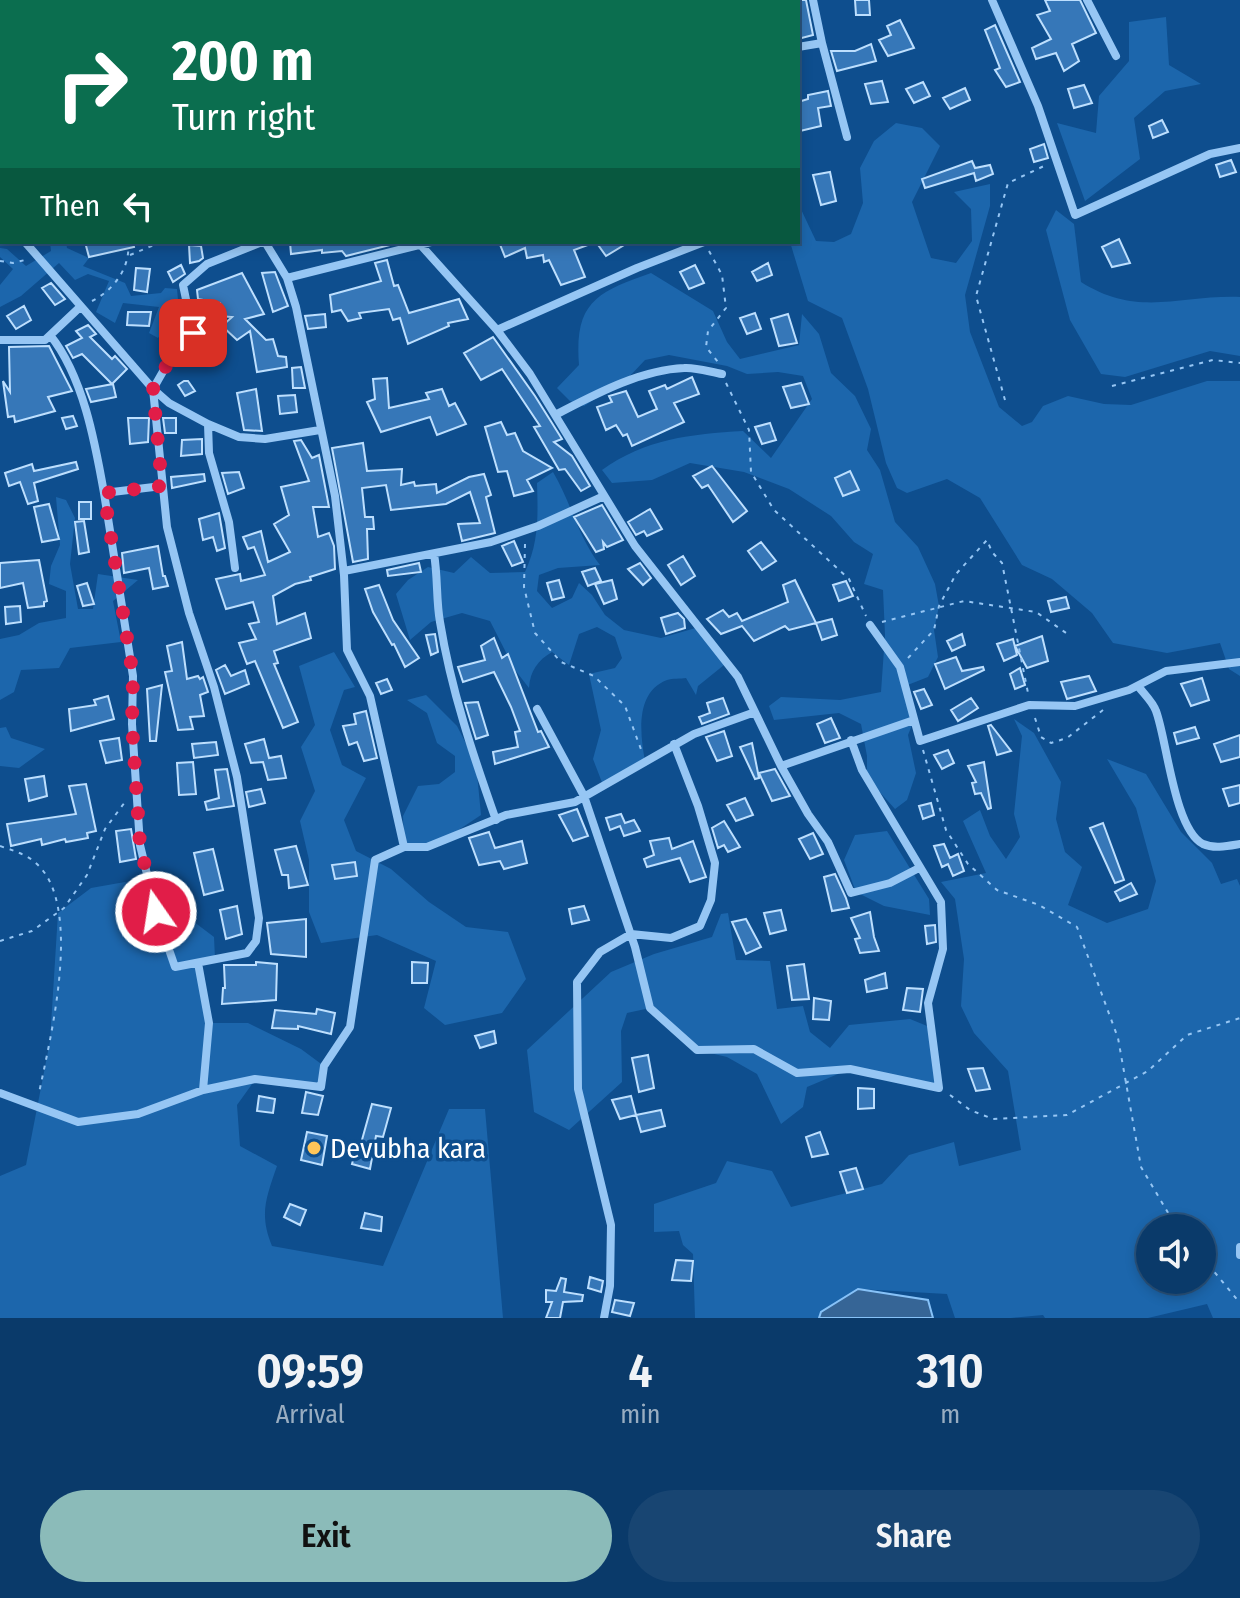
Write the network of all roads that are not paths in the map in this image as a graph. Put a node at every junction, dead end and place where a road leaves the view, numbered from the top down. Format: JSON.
{"nodes":[{"id":1,"x":813,"y":0,"type":"edge"},
{"id":2,"x":992,"y":0,"type":"edge"},
{"id":3,"x":1087,"y":0,"type":"edge"},
{"id":4,"x":822,"y":43,"type":"junction"},
{"id":5,"x":800,"y":47,"type":"edge"},
{"id":6,"x":1116,"y":56,"type":"dead end"},
{"id":7,"x":847,"y":137,"type":"dead end"},
{"id":8,"x":1240,"y":148,"type":"edge"},
{"id":9,"x":27,"y":244,"type":"edge"},
{"id":10,"x":259,"y":244,"type":"edge"},
{"id":11,"x":265,"y":244,"type":"edge"},
{"id":12,"x":420,"y":244,"type":"edge"},
{"id":13,"x":699,"y":244,"type":"edge"},
{"id":14,"x":287,"y":278,"type":"junction"},
{"id":15,"x":80,"y":307,"type":"junction"},
{"id":16,"x":497,"y":330,"type":"junction"},
{"id":17,"x":50,"y":335,"type":"junction"},
{"id":18,"x":0,"y":340,"type":"edge"},
{"id":19,"x":722,"y":374,"type":"road end"},
{"id":20,"x":153,"y":389,"type":"junction"},
{"id":21,"x":555,"y":415,"type":"junction"},
{"id":22,"x":208,"y":424,"type":"junction"},
{"id":23,"x":320,"y":430,"type":"junction"},
{"id":24,"x":162,"y":486,"type":"junction"},
{"id":25,"x":104,"y":493,"type":"junction"},
{"id":26,"x":604,"y":496,"type":"junction"},
{"id":27,"x":434,"y":554,"type":"junction"},
{"id":28,"x":235,"y":568,"type":"dead end"},
{"id":29,"x":344,"y":571,"type":"junction"},
{"id":30,"x":870,"y":625,"type":"road end"},
{"id":31,"x":1240,"y":662,"type":"edge"},
{"id":32,"x":1138,"y":686,"type":"junction"},
{"id":33,"x":537,"y":709,"type":"dead end"},
{"id":34,"x":755,"y":712,"type":"junction"},
{"id":35,"x":914,"y":720,"type":"junction"},
{"id":36,"x":851,"y":740,"type":"junction"},
{"id":37,"x":674,"y":744,"type":"junction"},
{"id":38,"x":781,"y":766,"type":"junction"},
{"id":39,"x":584,"y":796,"type":"junction"},
{"id":40,"x":496,"y":820,"type":"junction"},
{"id":41,"x":1240,"y":844,"type":"edge"},
{"id":42,"x":404,"y":847,"type":"junction"},
{"id":43,"x":919,"y":868,"type":"junction"},
{"id":44,"x":631,"y":934,"type":"junction"},
{"id":45,"x":198,"y":963,"type":"junction"},
{"id":46,"x":203,"y":1090,"type":"junction"},
{"id":47,"x":0,"y":1093,"type":"edge"},
{"id":48,"x":1240,"y":1247,"type":"edge"},
{"id":49,"x":1240,"y":1255,"type":"edge"},
{"id":50,"x":604,"y":1318,"type":"edge"}],
"edges":[{"from":1,"to":4,"type":"street"},
{"from":2,"to":8,"type":"street"},
{"from":3,"to":6,"type":"street"},
{"from":4,"to":5,"type":"street"},
{"from":4,"to":7,"type":"street"},
{"from":9,"to":15,"type":"street"},
{"from":10,"to":20,"type":"street"},
{"from":11,"to":14,"type":"street"},
{"from":12,"to":14,"type":"street"},
{"from":12,"to":16,"type":"street"},
{"from":13,"to":16,"type":"street"},
{"from":14,"to":23,"type":"street"},
{"from":15,"to":17,"type":"street"},
{"from":15,"to":20,"type":"street"},
{"from":16,"to":21,"type":"street"},
{"from":17,"to":18,"type":"street"},
{"from":17,"to":25,"type":"street"},
{"from":19,"to":21,"type":"street"},
{"from":20,"to":22,"type":"street"},
{"from":20,"to":24,"type":"street"},
{"from":21,"to":26,"type":"street"},
{"from":22,"to":23,"type":"street"},
{"from":22,"to":28,"type":"street"},
{"from":23,"to":29,"type":"street"},
{"from":24,"to":25,"type":"street"},
{"from":24,"to":45,"type":"street"},
{"from":25,"to":45,"type":"street"},
{"from":26,"to":27,"type":"street"},
{"from":26,"to":34,"type":"street"},
{"from":27,"to":29,"type":"street"},
{"from":27,"to":40,"type":"street"},
{"from":29,"to":42,"type":"street"},
{"from":30,"to":35,"type":"street"},
{"from":31,"to":32,"type":"street"},
{"from":32,"to":35,"type":"street"},
{"from":32,"to":41,"type":"street"},
{"from":33,"to":39,"type":"street"},
{"from":34,"to":37,"type":"street"},
{"from":34,"to":38,"type":"street"},
{"from":35,"to":36,"type":"street"},
{"from":36,"to":38,"type":"street"},
{"from":36,"to":43,"type":"street"},
{"from":37,"to":39,"type":"street"},
{"from":37,"to":44,"type":"street"},
{"from":38,"to":43,"type":"street"},
{"from":39,"to":40,"type":"street"},
{"from":39,"to":44,"type":"street"},
{"from":40,"to":42,"type":"street"},
{"from":42,"to":46,"type":"street"},
{"from":43,"to":44,"type":"street"},
{"from":44,"to":50,"type":"street"},
{"from":45,"to":46,"type":"street"},
{"from":46,"to":47,"type":"street"},
{"from":48,"to":49,"type":"street"}]}
